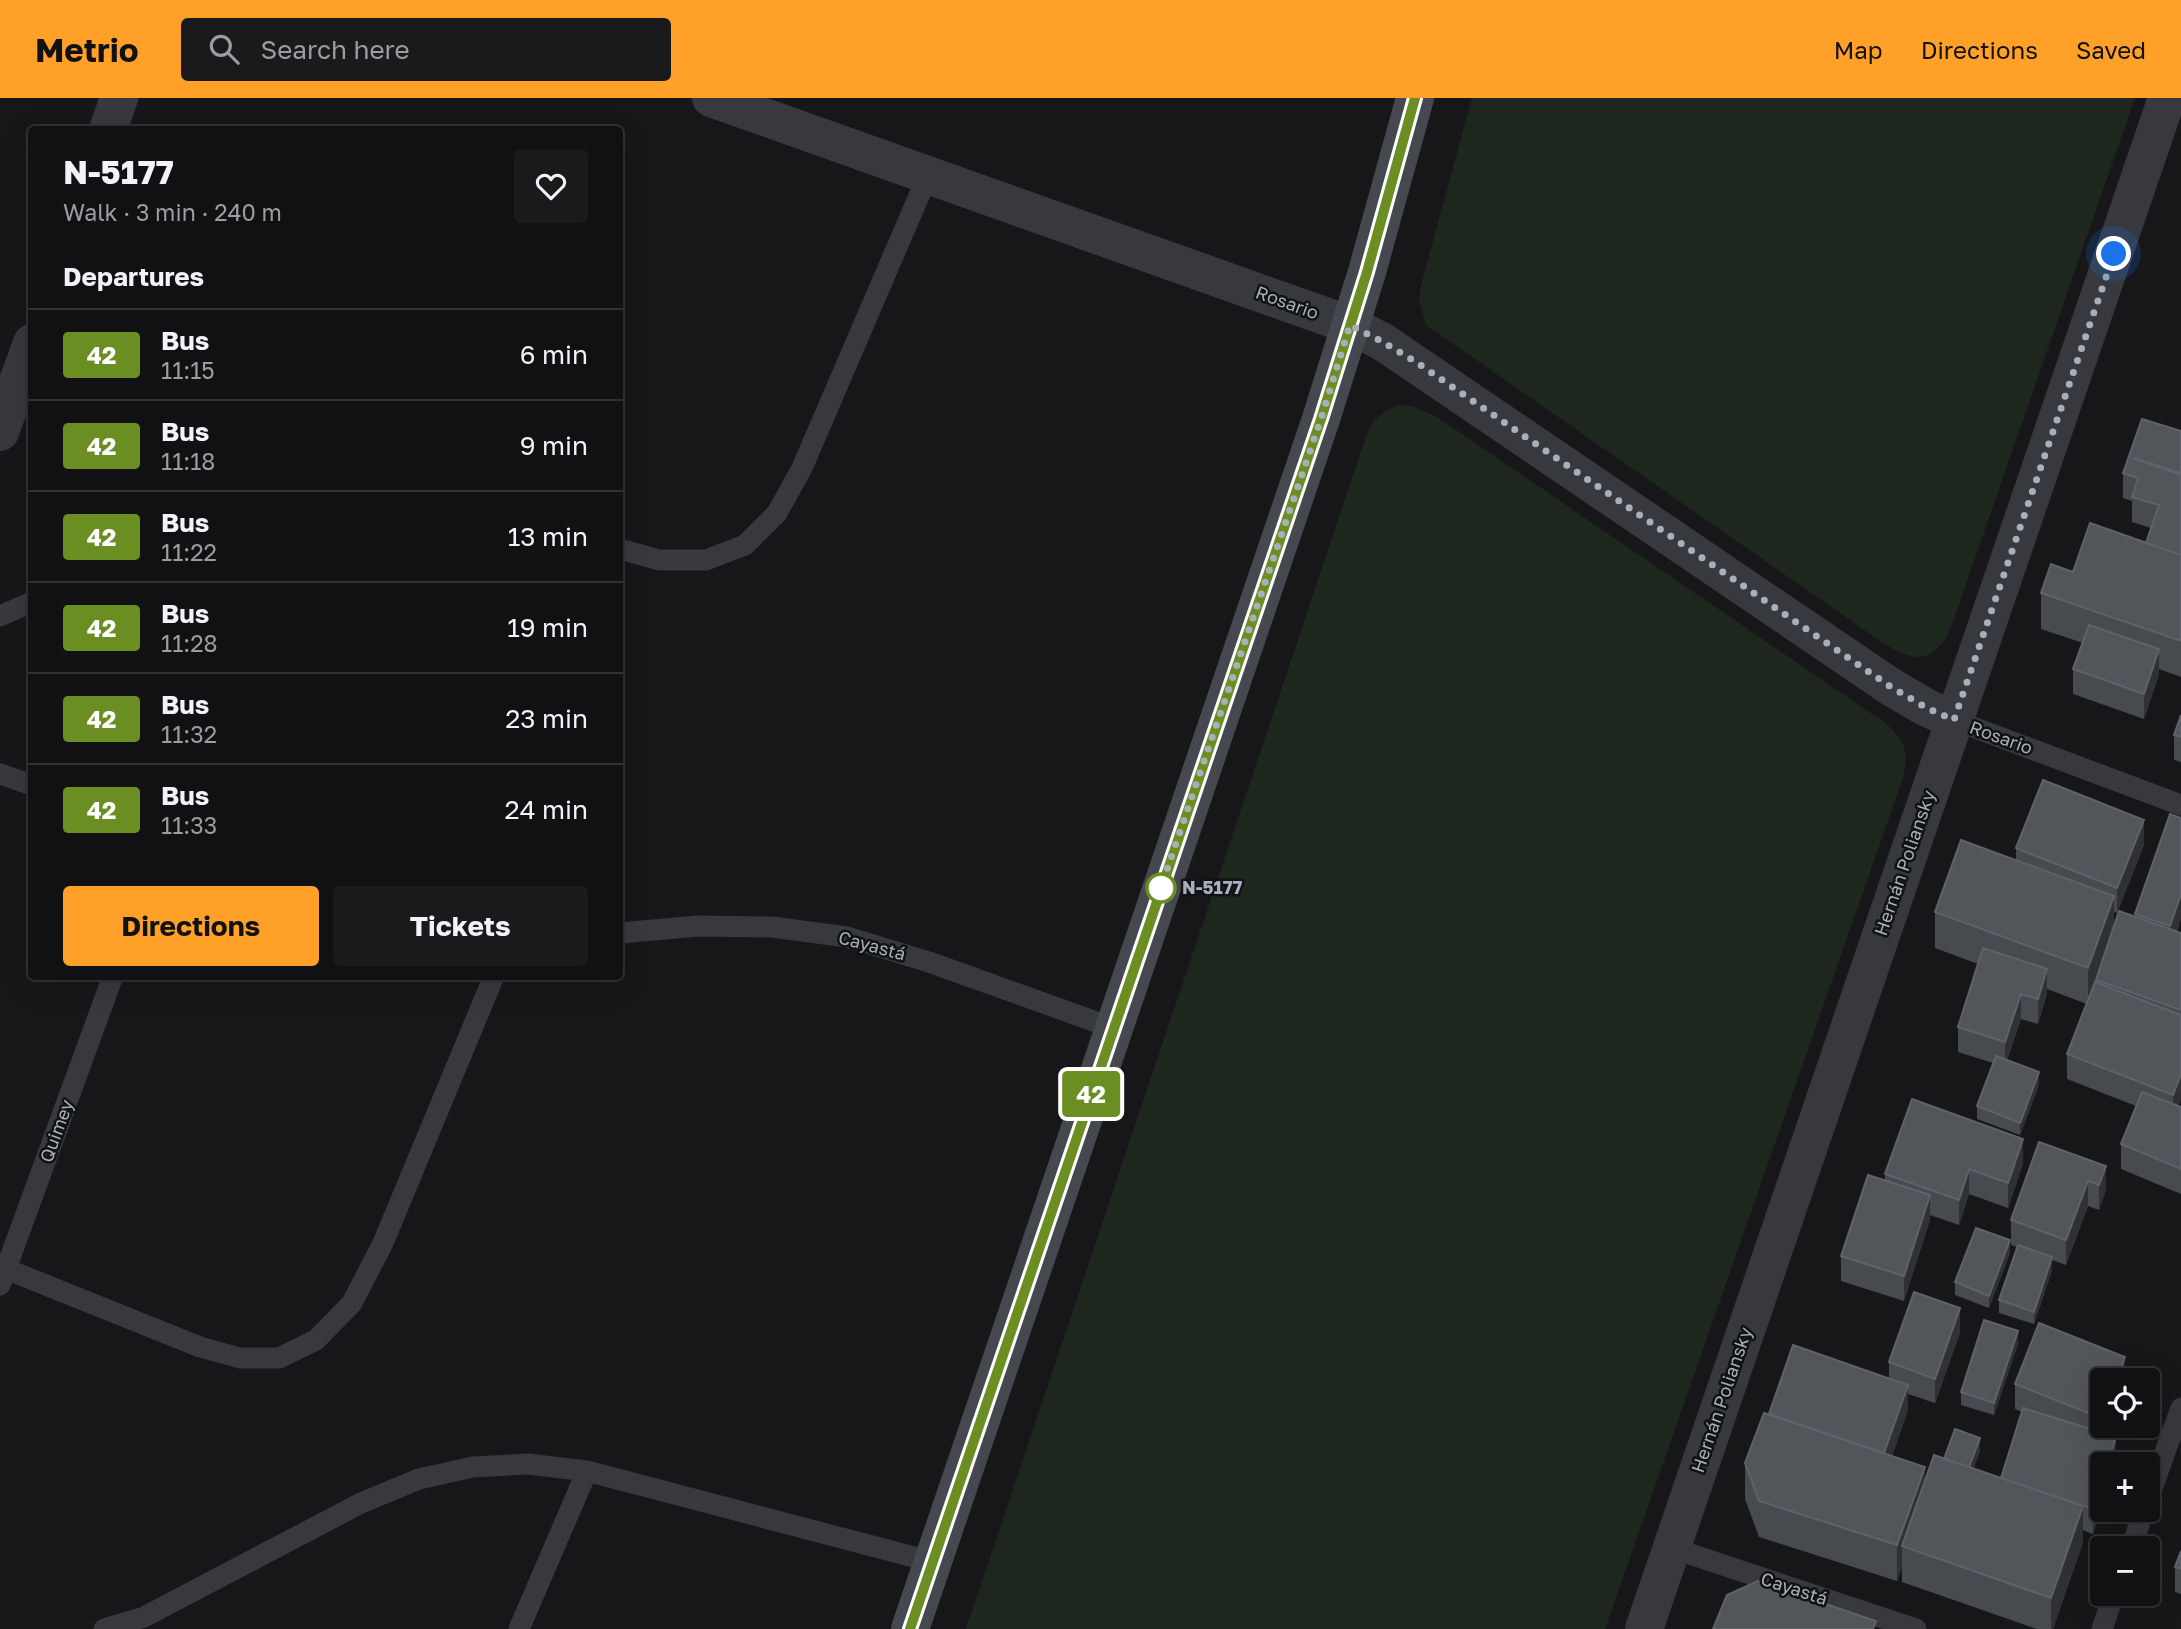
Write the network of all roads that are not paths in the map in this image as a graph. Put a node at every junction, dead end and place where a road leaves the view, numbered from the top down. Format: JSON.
{"nodes":[{"id":1,"x":119,"y":98,"type":"edge"},
{"id":2,"x":711,"y":98,"type":"edge"},
{"id":3,"x":1415,"y":98,"type":"edge"},
{"id":4,"x":2167,"y":98,"type":"edge"},
{"id":5,"x":109,"y":126,"type":"edge"},
{"id":6,"x":928,"y":175,"type":"junction"},
{"id":7,"x":1350,"y":325,"type":"junction"},
{"id":8,"x":28,"y":354,"type":"edge"},
{"id":9,"x":0,"y":432,"type":"edge"},
{"id":10,"x":623,"y":550,"type":"edge"},
{"id":11,"x":28,"y":604,"type":"edge"},
{"id":12,"x":0,"y":616,"type":"edge"},
{"id":13,"x":1954,"y":720,"type":"junction"},
{"id":14,"x":0,"y":774,"type":"edge"},
{"id":15,"x":28,"y":784,"type":"edge"},
{"id":16,"x":2181,"y":805,"type":"edge"},
{"id":17,"x":623,"y":933,"type":"edge"},
{"id":18,"x":112,"y":980,"type":"edge"},
{"id":19,"x":492,"y":980,"type":"edge"},
{"id":20,"x":1113,"y":1028,"type":"junction"},
{"id":21,"x":3,"y":1277,"type":"edge"},
{"id":22,"x":2181,"y":1408,"type":"edge"},
{"id":23,"x":2160,"y":1466,"type":"edge"},
{"id":24,"x":587,"y":1471,"type":"junction"},
{"id":25,"x":1672,"y":1548,"type":"junction"},
{"id":26,"x":933,"y":1562,"type":"junction"},
{"id":27,"x":2110,"y":1606,"type":"edge"},
{"id":28,"x":104,"y":1629,"type":"edge"},
{"id":29,"x":519,"y":1629,"type":"edge"},
{"id":30,"x":910,"y":1629,"type":"edge"},
{"id":31,"x":1644,"y":1629,"type":"edge"},
{"id":32,"x":1916,"y":1629,"type":"edge"},
{"id":33,"x":2102,"y":1629,"type":"edge"}],
"edges":[{"from":1,"to":5,"type":"street"},
{"from":2,"to":6,"type":"street","name":"Rosario"},
{"from":3,"to":7,"type":"main road"},
{"from":4,"to":13,"type":"street","name":"Hernán Poliansky"},
{"from":6,"to":7,"type":"street","name":"Rosario"},
{"from":6,"to":10,"type":"lane"},
{"from":7,"to":13,"type":"street","name":"Rosario"},
{"from":7,"to":20,"type":"main road"},
{"from":8,"to":9,"type":"street"},
{"from":11,"to":12,"type":"lane"},
{"from":13,"to":16,"type":"lane","name":"Rosario"},
{"from":13,"to":25,"type":"street","name":"Hernán Poliansky"},
{"from":14,"to":15,"type":"lane"},
{"from":17,"to":20,"type":"lane","name":"Cayastá"},
{"from":18,"to":21,"type":"lane","name":"Quimey"},
{"from":19,"to":21,"type":"lane"},
{"from":20,"to":26,"type":"main road"},
{"from":22,"to":23,"type":"lane"},
{"from":24,"to":26,"type":"lane"},
{"from":24,"to":28,"type":"lane"},
{"from":24,"to":29,"type":"lane"},
{"from":25,"to":31,"type":"street","name":"Hernán Poliansky"},
{"from":25,"to":32,"type":"lane","name":"Cayastá"},
{"from":26,"to":30,"type":"main road"},
{"from":27,"to":33,"type":"lane"}]}
